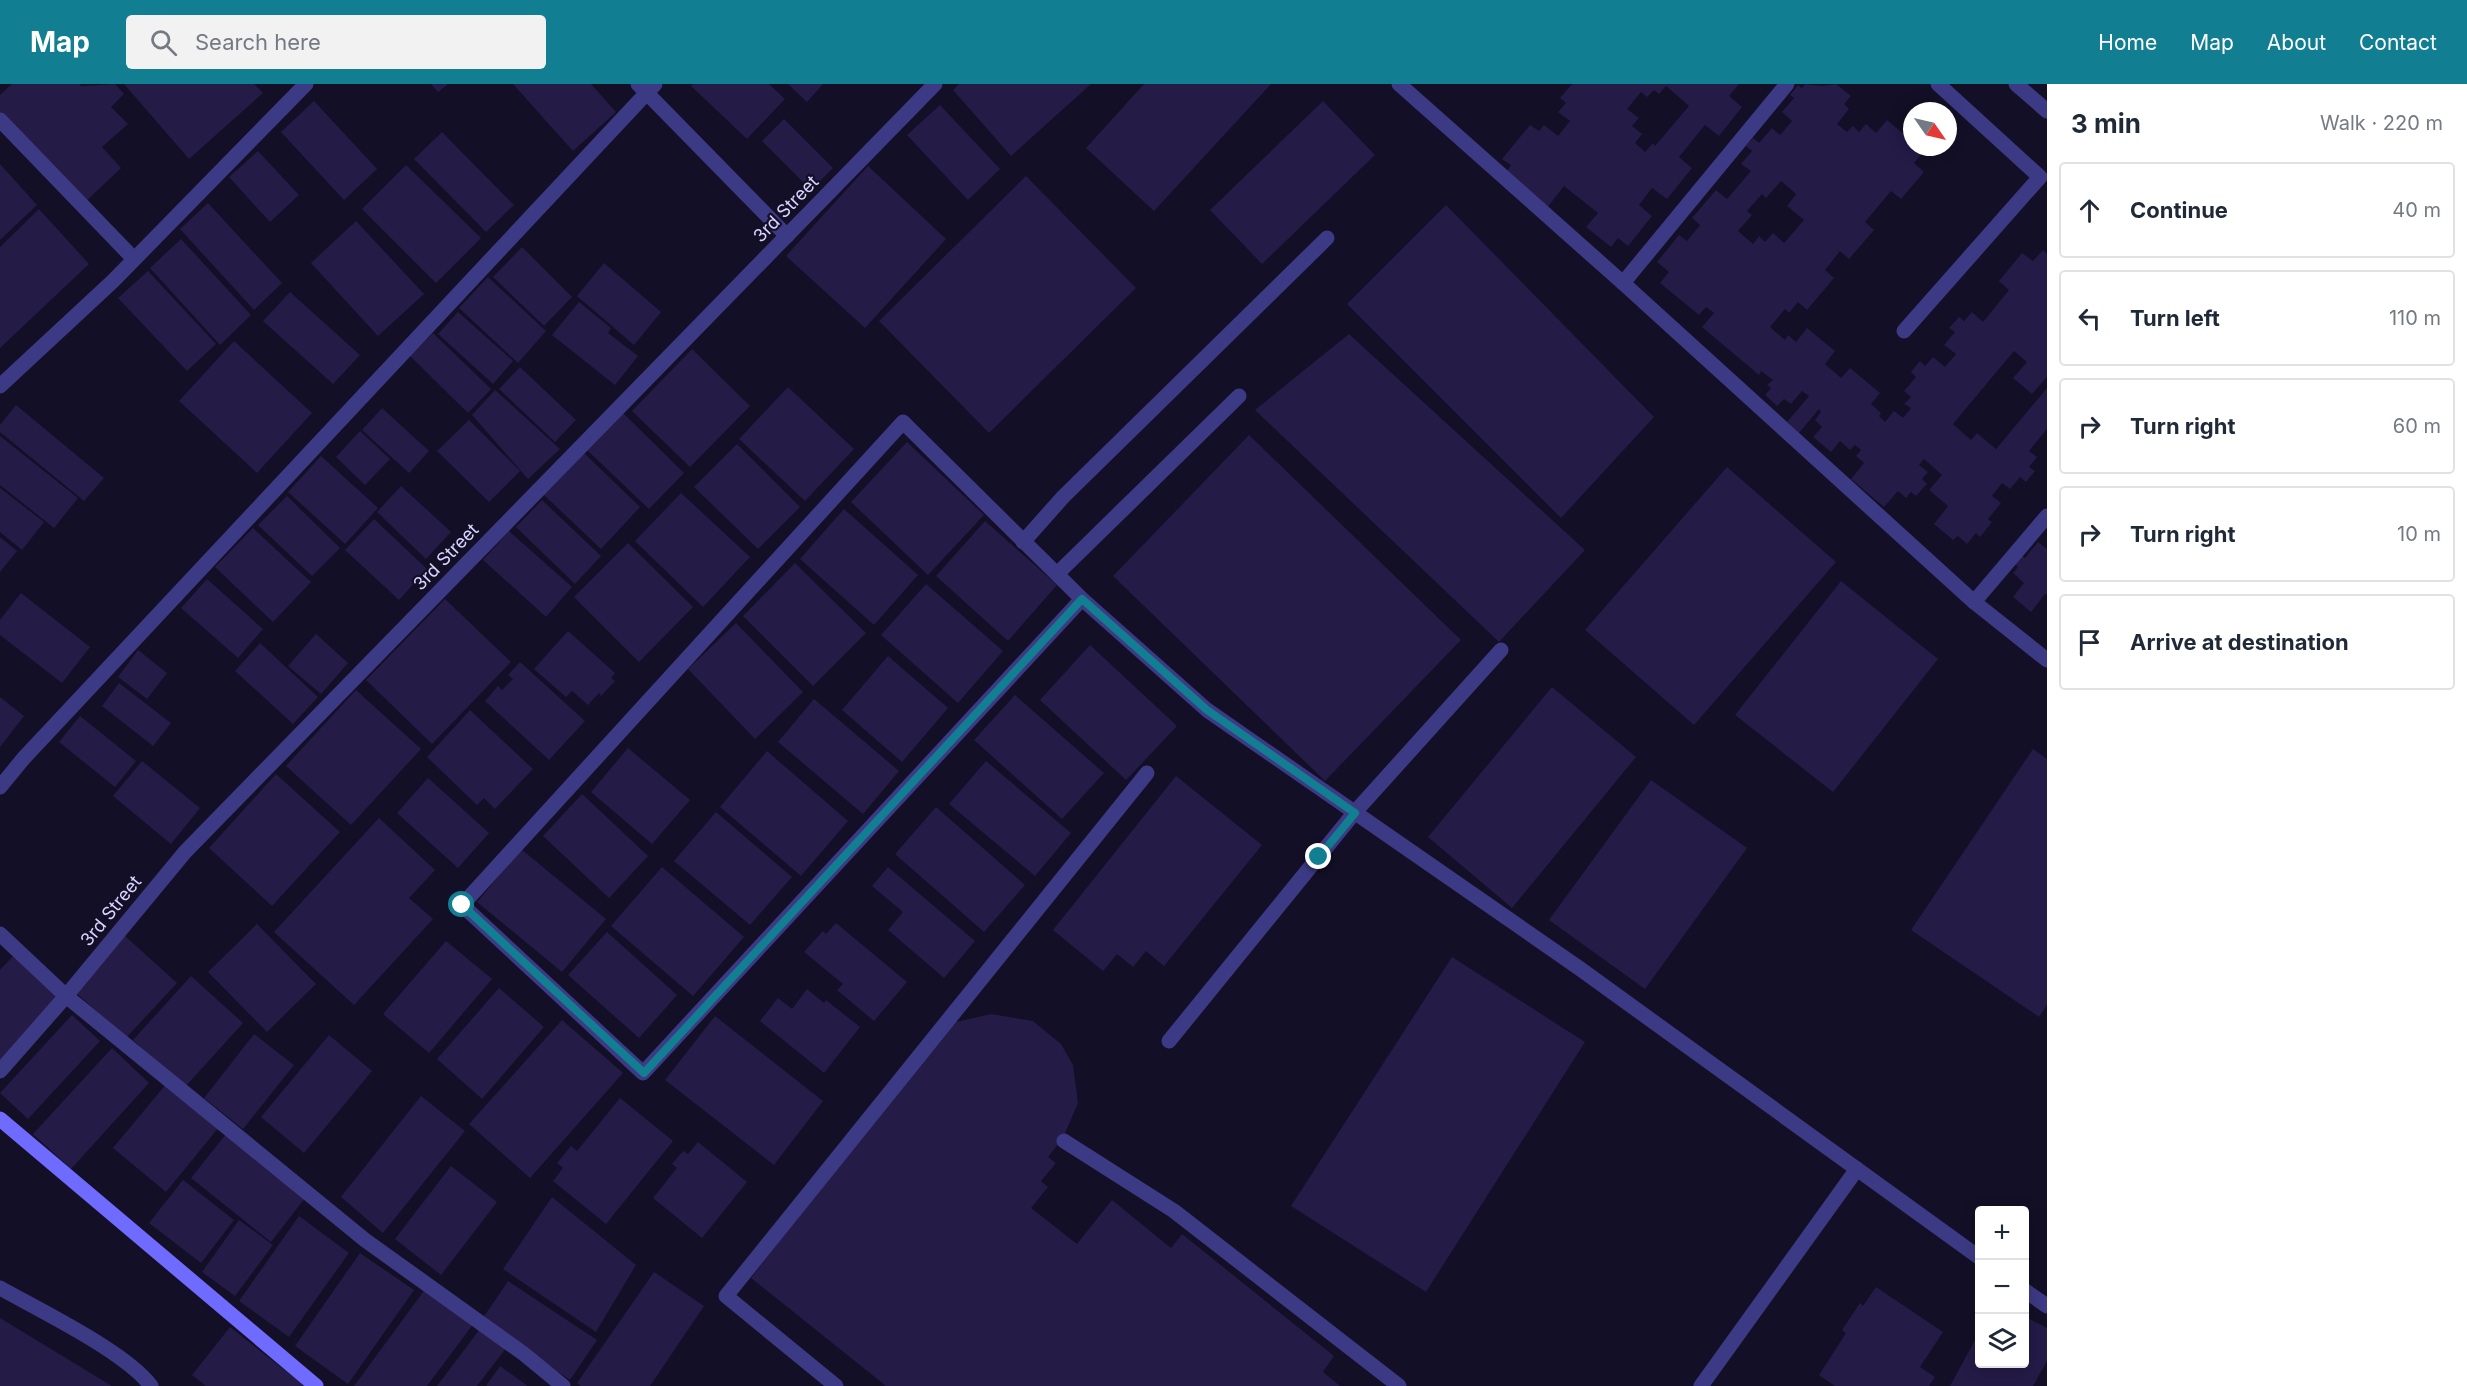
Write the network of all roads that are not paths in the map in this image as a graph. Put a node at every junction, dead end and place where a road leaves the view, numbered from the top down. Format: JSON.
{"nodes":[{"id":1,"x":935,"y":84,"type":"edge"},
{"id":2,"x":1399,"y":84,"type":"edge"},
{"id":3,"x":1787,"y":84,"type":"edge"},
{"id":4,"x":1938,"y":84,"type":"edge"},
{"id":5,"x":2016,"y":84,"type":"edge"},
{"id":6,"x":296,"y":87,"type":"edge"},
{"id":7,"x":646,"y":87,"type":"edge"},
{"id":8,"x":2047,"y":111,"type":"edge"},
{"id":9,"x":0,"y":120,"type":"edge"},
{"id":10,"x":2044,"y":180,"type":"edge"},
{"id":11,"x":787,"y":236,"type":"junction"},
{"id":12,"x":1328,"y":238,"type":"dead end"},
{"id":13,"x":134,"y":259,"type":"junction"},
{"id":14,"x":1623,"y":283,"type":"junction"},
{"id":15,"x":1904,"y":331,"type":"dead end"},
{"id":16,"x":0,"y":386,"type":"edge"},
{"id":17,"x":1239,"y":396,"type":"dead end"},
{"id":18,"x":2047,"y":516,"type":"edge"},
{"id":19,"x":1023,"y":542,"type":"junction"},
{"id":20,"x":1057,"y":574,"type":"junction"},
{"id":21,"x":1082,"y":599,"type":"junction"},
{"id":22,"x":1974,"y":602,"type":"junction"},
{"id":23,"x":1501,"y":650,"type":"dead end"},
{"id":24,"x":2047,"y":660,"type":"edge"},
{"id":25,"x":1147,"y":773,"type":"dead end"},
{"id":26,"x":0,"y":787,"type":"edge"},
{"id":27,"x":1355,"y":813,"type":"junction"},
{"id":28,"x":0,"y":934,"type":"edge"},
{"id":29,"x":66,"y":996,"type":"junction"},
{"id":30,"x":1169,"y":1041,"type":"dead end"},
{"id":31,"x":0,"y":1071,"type":"edge"},
{"id":32,"x":0,"y":1119,"type":"edge"},
{"id":33,"x":1064,"y":1141,"type":"dead end"},
{"id":34,"x":1857,"y":1169,"type":"junction"},
{"id":35,"x":1975,"y":1254,"type":"edge"},
{"id":36,"x":0,"y":1288,"type":"edge"},
{"id":37,"x":2029,"y":1293,"type":"edge"},
{"id":38,"x":2047,"y":1306,"type":"edge"},
{"id":39,"x":151,"y":1386,"type":"edge"},
{"id":40,"x":315,"y":1386,"type":"edge"},
{"id":41,"x":564,"y":1386,"type":"edge"},
{"id":42,"x":836,"y":1386,"type":"edge"},
{"id":43,"x":1399,"y":1386,"type":"edge"},
{"id":44,"x":1701,"y":1386,"type":"edge"}],
"edges":[{"from":1,"to":11,"type":"street","name":"3rd Street"},
{"from":2,"to":14,"type":"street"},
{"from":3,"to":14,"type":"street"},
{"from":4,"to":10,"type":"street"},
{"from":5,"to":8,"type":"street"},
{"from":6,"to":13,"type":"street"},
{"from":7,"to":11,"type":"street"},
{"from":7,"to":26,"type":"street"},
{"from":9,"to":13,"type":"street"},
{"from":10,"to":15,"type":"street"},
{"from":11,"to":29,"type":"street","name":"3rd Street"},
{"from":12,"to":19,"type":"street"},
{"from":13,"to":16,"type":"street"},
{"from":14,"to":22,"type":"street"},
{"from":17,"to":20,"type":"street"},
{"from":18,"to":22,"type":"street"},
{"from":19,"to":20,"type":"street"},
{"from":19,"to":21,"type":"street"},
{"from":20,"to":21,"type":"street"},
{"from":21,"to":27,"type":"street"},
{"from":22,"to":24,"type":"street"},
{"from":23,"to":27,"type":"street"},
{"from":25,"to":42,"type":"street"},
{"from":27,"to":30,"type":"street"},
{"from":27,"to":34,"type":"street"},
{"from":28,"to":29,"type":"street"},
{"from":29,"to":31,"type":"street","name":"3rd Street"},
{"from":29,"to":41,"type":"street"},
{"from":32,"to":40,"type":"street"},
{"from":33,"to":43,"type":"street"},
{"from":34,"to":35,"type":"street"},
{"from":34,"to":44,"type":"street"},
{"from":36,"to":39,"type":"street"},
{"from":37,"to":38,"type":"street"}]}
